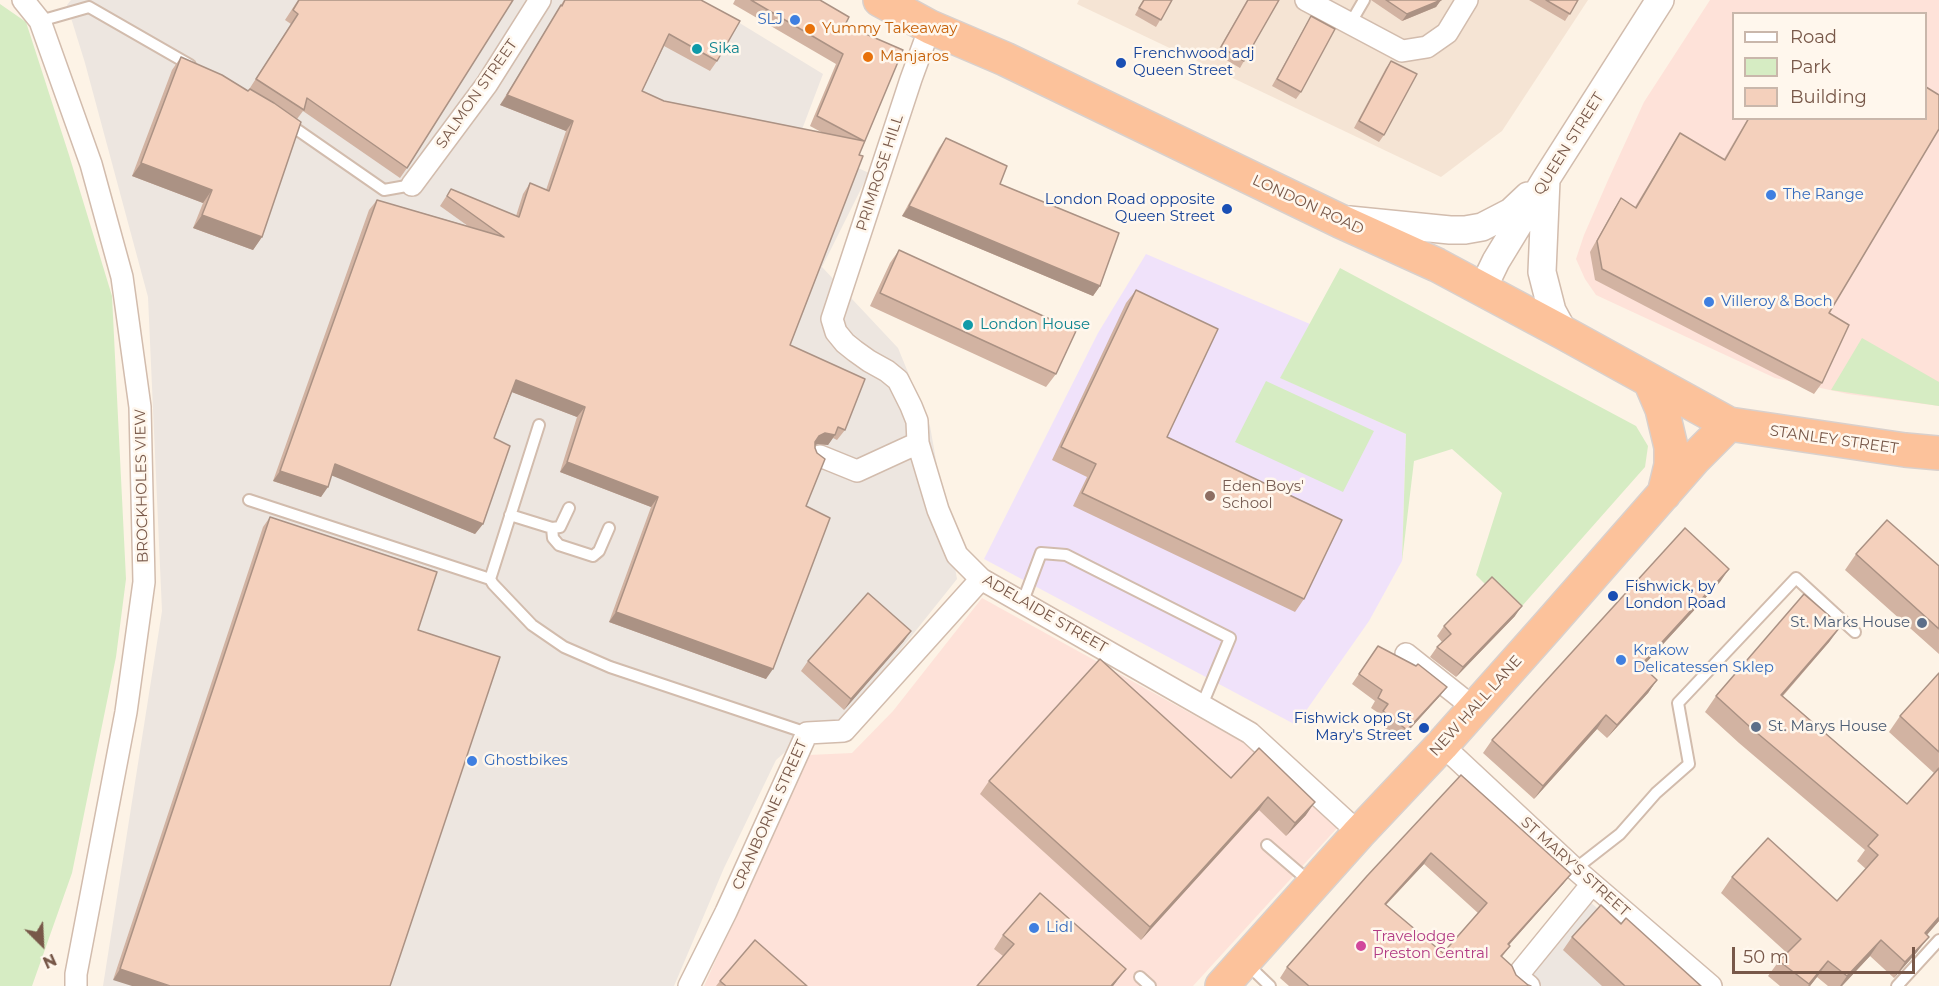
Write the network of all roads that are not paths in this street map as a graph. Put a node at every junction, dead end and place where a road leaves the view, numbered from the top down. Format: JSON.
{"nodes":[{"id":1,"x":23,"y":0,"type":"edge"},
{"id":2,"x":540,"y":0,"type":"edge"},
{"id":3,"x":880,"y":0,"type":"edge"},
{"id":4,"x":1306,"y":0,"type":"edge"},
{"id":5,"x":1364,"y":0,"type":"edge"},
{"id":6,"x":1467,"y":0,"type":"edge"},
{"id":7,"x":1660,"y":0,"type":"edge"},
{"id":8,"x":40,"y":21,"type":"junction"},
{"id":9,"x":1350,"y":24,"type":"junction"},
{"id":10,"x":930,"y":27,"type":"junction"},
{"id":11,"x":199,"y":70,"type":"edge"},
{"id":12,"x":278,"y":116,"type":"edge"},
{"id":13,"x":1546,"y":179,"type":"junction"},
{"id":14,"x":412,"y":185,"type":"joint"},
{"id":15,"x":1336,"y":219,"type":"junction"},
{"id":16,"x":1482,"y":290,"type":"junction"},
{"id":17,"x":832,"y":319,"type":"joint"},
{"id":18,"x":1564,"y":333,"type":"junction"},
{"id":19,"x":1650,"y":381,"type":"junction"},
{"id":20,"x":1729,"y":424,"type":"junction"},
{"id":21,"x":539,"y":425,"type":"dead end"},
{"id":22,"x":918,"y":443,"type":"junction"},
{"id":23,"x":1939,"y":453,"type":"edge"},
{"id":24,"x":820,"y":456,"type":"edge"},
{"id":25,"x":1664,"y":494,"type":"junction"},
{"id":26,"x":249,"y":500,"type":"dead end"},
{"id":27,"x":569,"y":508,"type":"dead end"},
{"id":28,"x":510,"y":515,"type":"junction"},
{"id":29,"x":552,"y":528,"type":"junction"},
{"id":30,"x":609,"y":528,"type":"dead end"},
{"id":31,"x":490,"y":579,"type":"junction"},
{"id":32,"x":981,"y":579,"type":"junction"},
{"id":33,"x":1023,"y":601,"type":"junction"},
{"id":34,"x":1855,"y":632,"type":"dead end"},
{"id":35,"x":1406,"y":654,"type":"dead end"},
{"id":36,"x":1202,"y":705,"type":"junction"},
{"id":37,"x":1474,"y":708,"type":"junction"},
{"id":38,"x":807,"y":733,"type":"junction"},
{"id":39,"x":1442,"y":745,"type":"junction"},
{"id":40,"x":1359,"y":833,"type":"junction"},
{"id":41,"x":1267,"y":845,"type":"dead end"},
{"id":42,"x":1575,"y":869,"type":"junction"},
{"id":43,"x":1592,"y":884,"type":"junction"},
{"id":44,"x":1312,"y":885,"type":"junction"},
{"id":45,"x":1939,"y":940,"type":"edge"},
{"id":46,"x":1244,"y":961,"type":"junction"},
{"id":47,"x":1140,"y":977,"type":"dead end"},
{"id":48,"x":76,"y":986,"type":"edge"},
{"id":49,"x":688,"y":986,"type":"edge"},
{"id":50,"x":1150,"y":986,"type":"edge"},
{"id":51,"x":1222,"y":986,"type":"edge"},
{"id":52,"x":1270,"y":986,"type":"edge"},
{"id":53,"x":1529,"y":986,"type":"edge"},
{"id":54,"x":1711,"y":986,"type":"edge"},
{"id":55,"x":1897,"y":986,"type":"edge"}],
"edges":[{"from":1,"to":8,"type":"street","name":"BROCKHOLES VIEW"},
{"from":2,"to":14,"type":"street","name":"SALMON STREET"},
{"from":3,"to":10,"type":"highway","name":"LONDON ROAD"},
{"from":4,"to":9,"type":"street"},
{"from":5,"to":9,"type":"lane"},
{"from":6,"to":9,"type":"street"},
{"from":7,"to":13,"type":"street","name":"QUEEN STREET"},
{"from":8,"to":11,"type":"lane"},
{"from":8,"to":48,"type":"street","name":"BROCKHOLES VIEW"},
{"from":10,"to":15,"type":"highway","name":"LONDON ROAD"},
{"from":10,"to":17,"type":"street","name":"PRIMROSE HILL"},
{"from":12,"to":14,"type":"lane"},
{"from":13,"to":15,"type":"street"},
{"from":13,"to":16,"type":"street","name":"QUEEN STREET"},
{"from":13,"to":18,"type":"street"},
{"from":15,"to":16,"type":"highway","name":"LONDON ROAD"},
{"from":16,"to":18,"type":"highway","name":"LONDON ROAD"},
{"from":17,"to":22,"type":"street","name":"ADELAIDE STREET"},
{"from":18,"to":19,"type":"highway","name":"LONDON ROAD"},
{"from":19,"to":20,"type":"highway","name":"LONDON ROAD"},
{"from":19,"to":25,"type":"highway"},
{"from":20,"to":23,"type":"highway","name":"STANLEY STREET"},
{"from":20,"to":25,"type":"highway","name":"NEW HALL LANE"},
{"from":21,"to":28,"type":"lane"},
{"from":22,"to":24,"type":"street"},
{"from":22,"to":32,"type":"street","name":"ADELAIDE STREET"},
{"from":25,"to":37,"type":"highway","name":"NEW HALL LANE"},
{"from":26,"to":31,"type":"lane"},
{"from":27,"to":29,"type":"lane"},
{"from":28,"to":29,"type":"lane"},
{"from":28,"to":31,"type":"lane"},
{"from":29,"to":30,"type":"lane"},
{"from":31,"to":38,"type":"lane"},
{"from":32,"to":33,"type":"street","name":"ADELAIDE STREET"},
{"from":32,"to":38,"type":"street","name":"CRANBORNE STREET"},
{"from":33,"to":36,"type":"street","name":"ADELAIDE STREET"},
{"from":33,"to":36,"type":"lane"},
{"from":34,"to":42,"type":"lane"},
{"from":35,"to":37,"type":"street"},
{"from":36,"to":40,"type":"street","name":"ADELAIDE STREET"},
{"from":37,"to":39,"type":"highway","name":"NEW HALL LANE"},
{"from":38,"to":49,"type":"street","name":"CRANBORNE STREET"},
{"from":39,"to":40,"type":"highway","name":"NEW HALL LANE"},
{"from":39,"to":42,"type":"street","name":"ST MARY'S STREET"},
{"from":40,"to":44,"type":"highway","name":"NEW HALL LANE"},
{"from":41,"to":44,"type":"lane"},
{"from":42,"to":43,"type":"street","name":"ST MARY'S STREET"},
{"from":43,"to":53,"type":"street"},
{"from":43,"to":54,"type":"street","name":"ST MARY'S STREET"},
{"from":44,"to":46,"type":"highway","name":"NEW HALL LANE"},
{"from":45,"to":55,"type":"lane"},
{"from":46,"to":51,"type":"highway","name":"NEW HALL LANE"},
{"from":46,"to":52,"type":"lane"},
{"from":47,"to":50,"type":"lane"}]}
